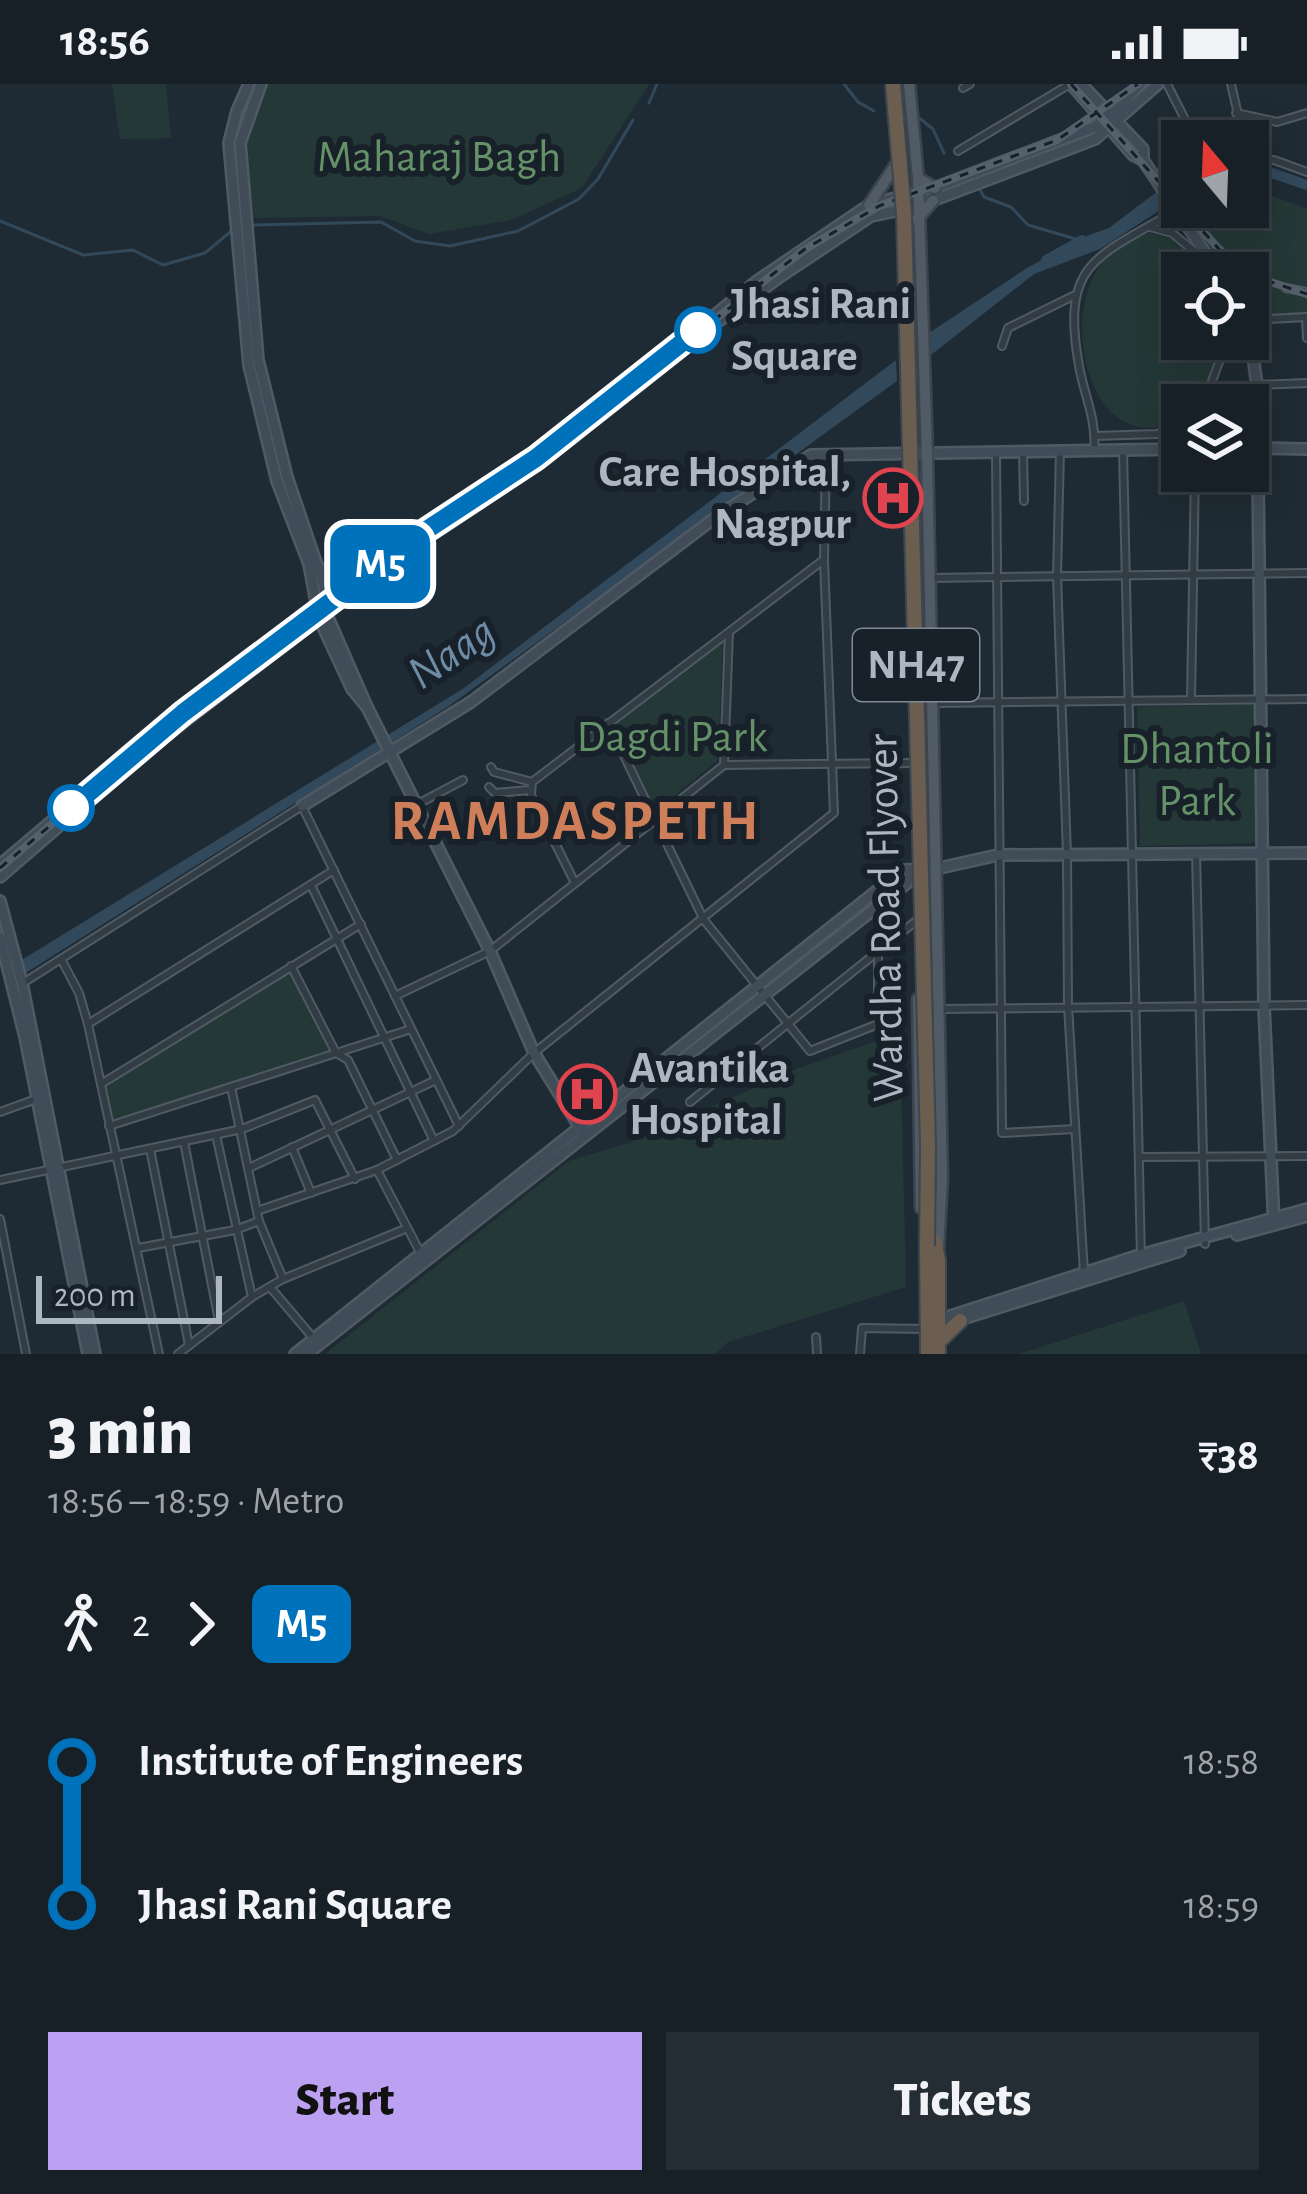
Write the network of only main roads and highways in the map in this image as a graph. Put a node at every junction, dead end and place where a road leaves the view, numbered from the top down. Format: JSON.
{"nodes":[{"id":1,"x":249,"y":84,"type":"edge"},
{"id":2,"x":261,"y":84,"type":"edge"},
{"id":3,"x":894,"y":84,"type":"edge"},
{"id":4,"x":909,"y":84,"type":"edge"},
{"id":5,"x":1070,"y":84,"type":"edge"},
{"id":6,"x":1081,"y":84,"type":"edge"},
{"id":7,"x":1140,"y":84,"type":"edge"},
{"id":8,"x":1163,"y":84,"type":"edge"},
{"id":9,"x":1112,"y":121,"type":"junction"},
{"id":10,"x":895,"y":166,"type":"junction"},
{"id":11,"x":919,"y":178,"type":"junction"},
{"id":12,"x":917,"y":192,"type":"junction"},
{"id":13,"x":934,"y":194,"type":"junction"},
{"id":14,"x":897,"y":197,"type":"junction"},
{"id":15,"x":869,"y":205,"type":"junction"},
{"id":16,"x":240,"y":208,"type":"junction"},
{"id":17,"x":898,"y":211,"type":"junction"},
{"id":18,"x":917,"y":213,"type":"junction"},
{"id":19,"x":242,"y":243,"type":"junction"},
{"id":20,"x":1204,"y":252,"type":"edge"},
{"id":21,"x":760,"y":285,"type":"junction"},
{"id":22,"x":1269,"y":448,"type":"edge"},
{"id":23,"x":1161,"y":449,"type":"edge"},
{"id":24,"x":1307,"y":449,"type":"edge"},
{"id":25,"x":906,"y":456,"type":"junction"},
{"id":26,"x":927,"y":456,"type":"junction"},
{"id":27,"x":1255,"y":492,"type":"edge"},
{"id":28,"x":317,"y":566,"type":"junction"},
{"id":29,"x":350,"y":582,"type":"junction"},
{"id":30,"x":321,"y":610,"type":"junction"},
{"id":31,"x":302,"y":631,"type":"junction"},
{"id":32,"x":331,"y":644,"type":"junction"},
{"id":33,"x":367,"y":707,"type":"junction"},
{"id":34,"x":390,"y":754,"type":"junction"},
{"id":35,"x":302,"y":806,"type":"road end"},
{"id":36,"x":1263,"y":852,"type":"junction"},
{"id":37,"x":1307,"y":853,"type":"edge"},
{"id":38,"x":0,"y":865,"type":"edge"},
{"id":39,"x":935,"y":869,"type":"junction"},
{"id":40,"x":915,"y":870,"type":"junction"},
{"id":41,"x":0,"y":877,"type":"edge"},
{"id":42,"x":0,"y":901,"type":"edge"},
{"id":43,"x":0,"y":937,"type":"edge"},
{"id":44,"x":18,"y":986,"type":"junction"},
{"id":45,"x":582,"y":1131,"type":"junction"},
{"id":46,"x":55,"y":1170,"type":"junction"},
{"id":47,"x":1307,"y":1213,"type":"edge"},
{"id":48,"x":1274,"y":1221,"type":"junction"},
{"id":49,"x":931,"y":1253,"type":"junction"},
{"id":50,"x":1141,"y":1259,"type":"junction"},
{"id":51,"x":957,"y":1318,"type":"junction"},
{"id":52,"x":932,"y":1331,"type":"edge"},
{"id":53,"x":92,"y":1354,"type":"edge"},
{"id":54,"x":295,"y":1354,"type":"edge"},
{"id":55,"x":307,"y":1354,"type":"edge"}],
"edges":[{"from":1,"to":16,"type":"main road"},
{"from":2,"to":16,"type":"main road"},
{"from":3,"to":10,"type":"main road"},
{"from":3,"to":49,"type":"highway","name":"Wardha Road Flyover","number":"NH47","bridge":true},
{"from":4,"to":11,"type":"main road"},
{"from":5,"to":9,"type":"main road"},
{"from":6,"to":9,"type":"main road"},
{"from":7,"to":9,"type":"main road"},
{"from":8,"to":9,"type":"main road"},
{"from":9,"to":13,"type":"main road"},
{"from":9,"to":20,"type":"main road"},
{"from":10,"to":14,"type":"main road"},
{"from":10,"to":15,"type":"main road"},
{"from":11,"to":12,"type":"main road"},
{"from":11,"to":13,"type":"main road"},
{"from":12,"to":13,"type":"main road"},
{"from":12,"to":14,"type":"main road"},
{"from":12,"to":18,"type":"main road"},
{"from":13,"to":18,"type":"main road"},
{"from":14,"to":15,"type":"main road"},
{"from":14,"to":17,"type":"main road"},
{"from":15,"to":21,"type":"main road"},
{"from":16,"to":19,"type":"main road"},
{"from":17,"to":18,"type":"main road"},
{"from":17,"to":21,"type":"main road"},
{"from":17,"to":25,"type":"main road"},
{"from":18,"to":26,"type":"main road"},
{"from":19,"to":28,"type":"main road"},
{"from":19,"to":30,"type":"main road"},
{"from":21,"to":29,"type":"main road"},
{"from":21,"to":30,"type":"main road"},
{"from":22,"to":24,"type":"main road"},
{"from":23,"to":26,"type":"main road"},
{"from":25,"to":26,"type":"main road"},
{"from":25,"to":34,"type":"main road"},
{"from":25,"to":40,"type":"main road"},
{"from":26,"to":39,"type":"main road"},
{"from":27,"to":36,"type":"main road"},
{"from":28,"to":29,"type":"main road"},
{"from":28,"to":30,"type":"main road"},
{"from":29,"to":30,"type":"main road"},
{"from":30,"to":31,"type":"main road"},
{"from":30,"to":32,"type":"main road"},
{"from":30,"to":33,"type":"main road"},
{"from":30,"to":38,"type":"main road"},
{"from":31,"to":32,"type":"main road"},
{"from":31,"to":41,"type":"main road"},
{"from":32,"to":33,"type":"main road"},
{"from":33,"to":34,"type":"main road"},
{"from":34,"to":35,"type":"main road"},
{"from":34,"to":45,"type":"main road"},
{"from":36,"to":37,"type":"main road"},
{"from":36,"to":39,"type":"main road"},
{"from":36,"to":48,"type":"main road"},
{"from":39,"to":40,"type":"main road"},
{"from":39,"to":49,"type":"main road"},
{"from":40,"to":45,"type":"main road"},
{"from":40,"to":49,"type":"main road"},
{"from":42,"to":44,"type":"main road"},
{"from":43,"to":44,"type":"main road"},
{"from":44,"to":46,"type":"main road"},
{"from":44,"to":46,"type":"main road"},
{"from":45,"to":54,"type":"main road"},
{"from":45,"to":55,"type":"main road"},
{"from":46,"to":53,"type":"main road"},
{"from":47,"to":48,"type":"main road"},
{"from":48,"to":50,"type":"main road"},
{"from":49,"to":52,"type":"highway","number":"NH47"},
{"from":50,"to":51,"type":"main road"},
{"from":50,"to":51,"type":"main road"},
{"from":51,"to":52,"type":"highway"},
{"from":51,"to":52,"type":"highway"}]}
